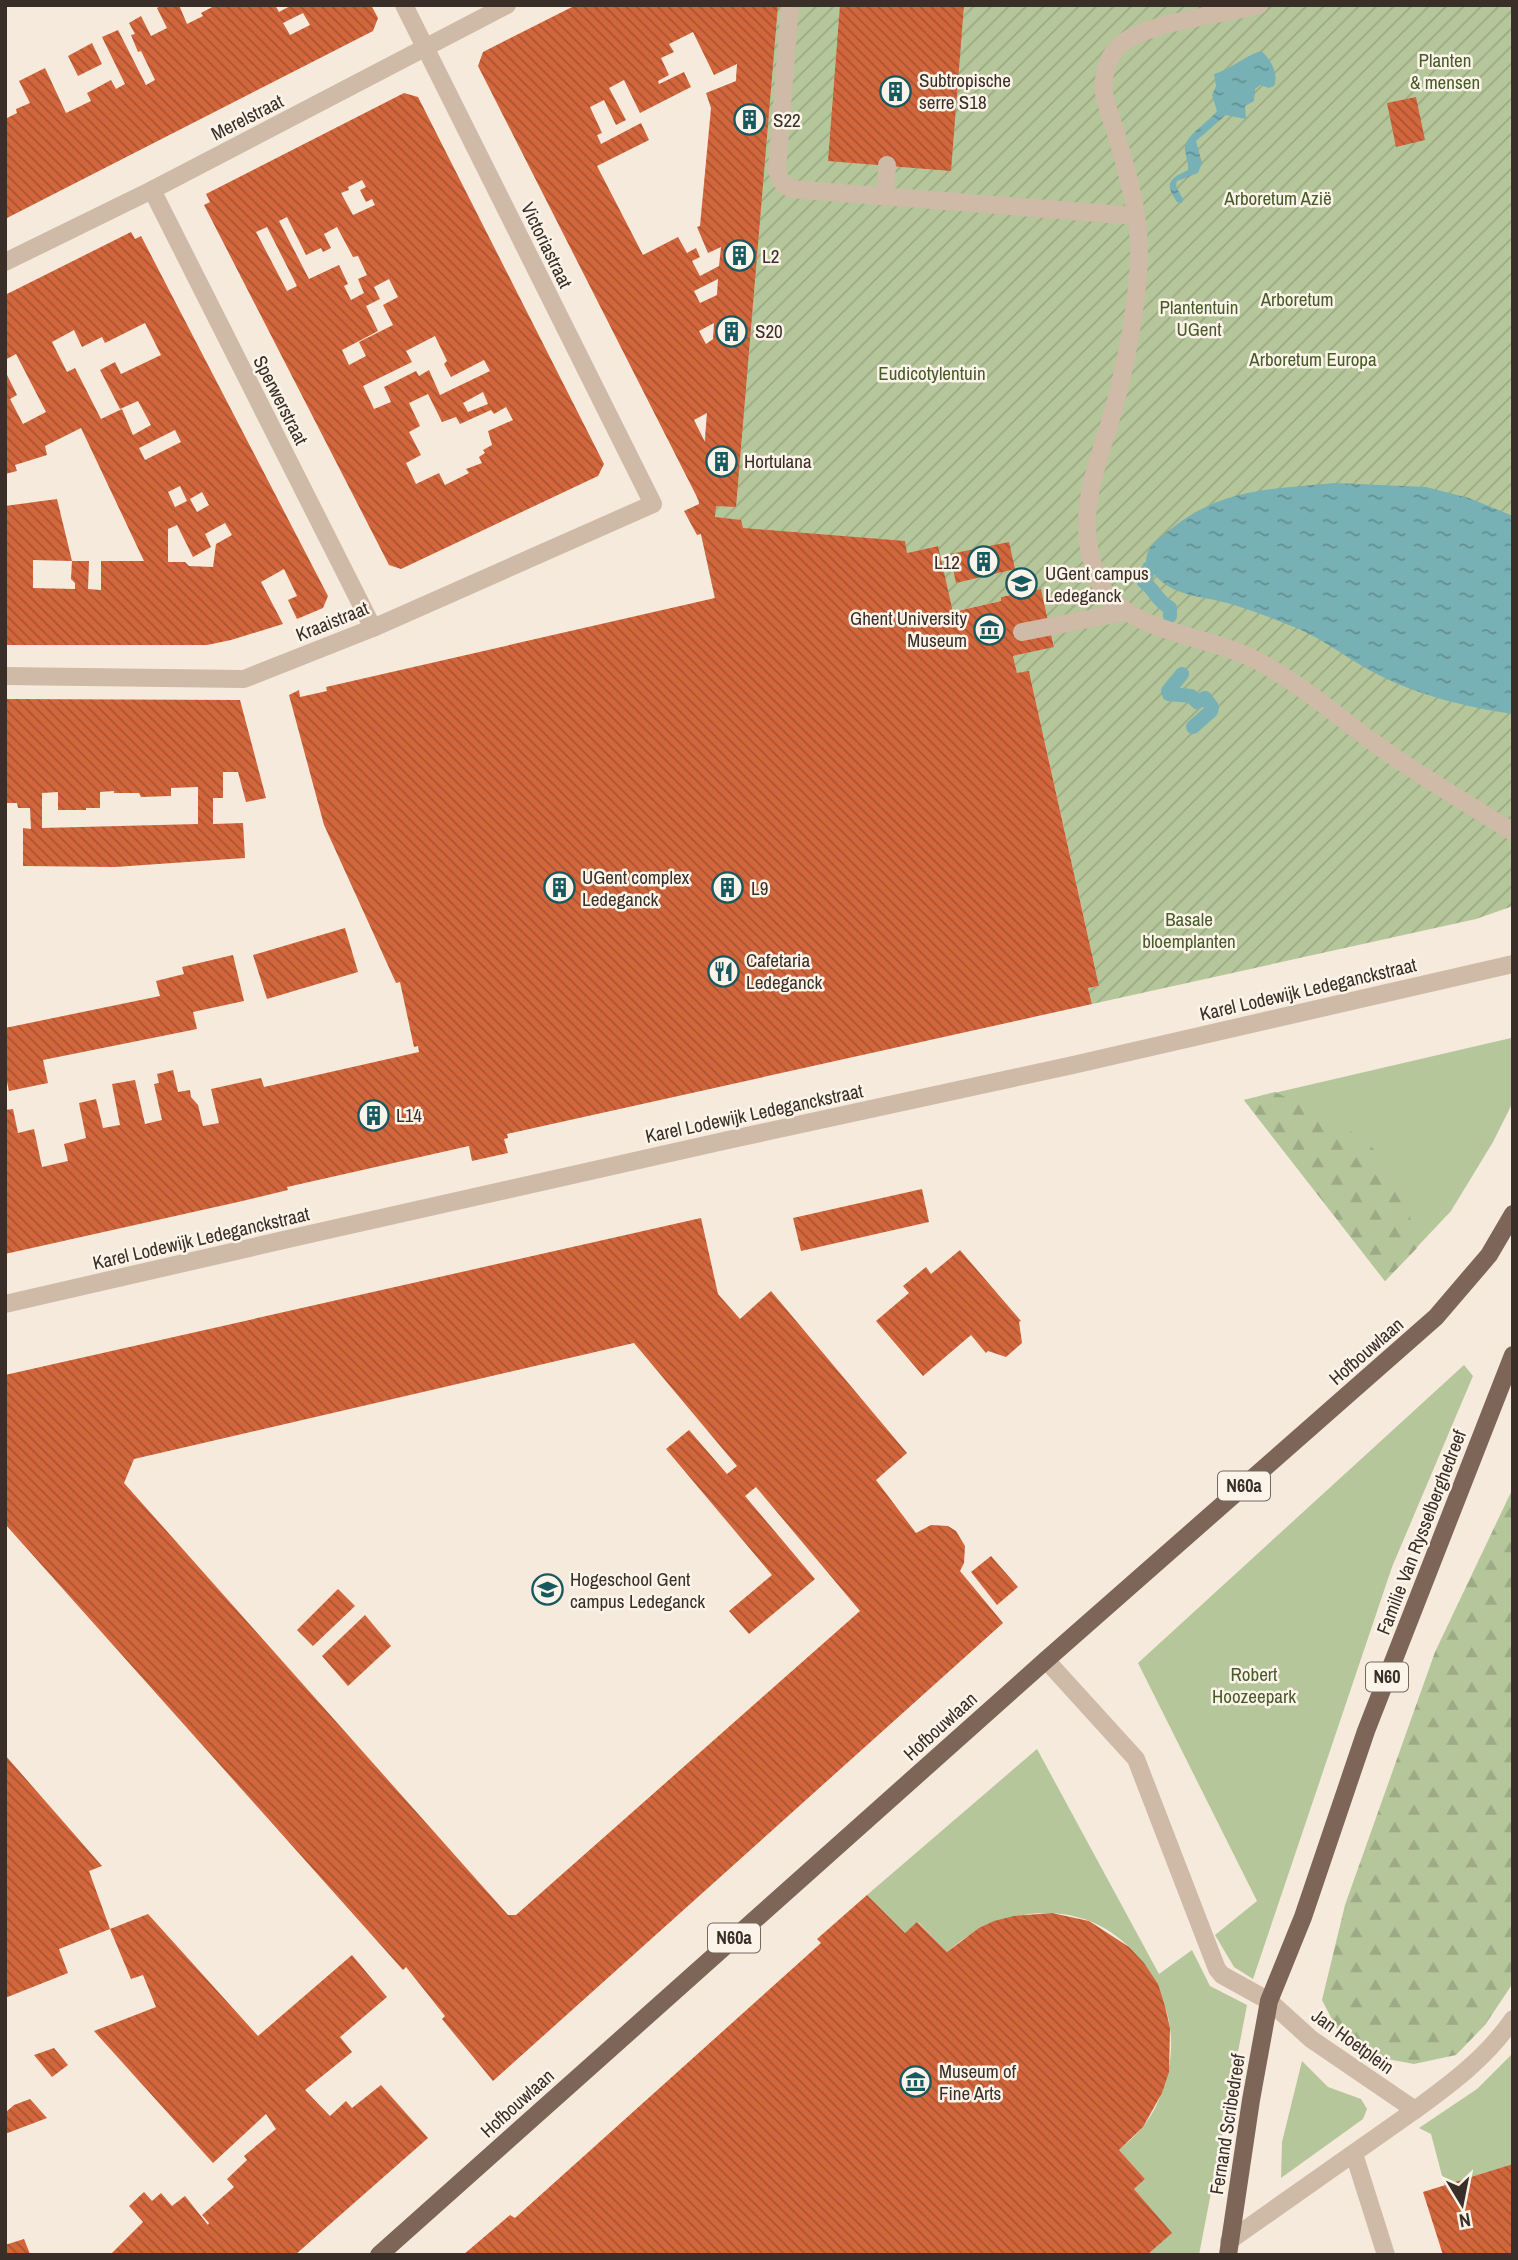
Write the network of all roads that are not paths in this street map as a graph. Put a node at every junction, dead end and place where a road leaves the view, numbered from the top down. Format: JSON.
{"nodes":[{"id":1,"x":404,"y":5,"type":"edge"},
{"id":2,"x":507,"y":5,"type":"edge"},
{"id":3,"x":790,"y":5,"type":"edge"},
{"id":4,"x":1259,"y":5,"type":"edge"},
{"id":5,"x":426,"y":48,"type":"junction"},
{"id":6,"x":887,"y":166,"type":"dead end"},
{"id":7,"x":152,"y":190,"type":"junction"},
{"id":8,"x":885,"y":197,"type":"junction"},
{"id":9,"x":1136,"y":216,"type":"junction"},
{"id":10,"x":5,"y":262,"type":"edge"},
{"id":11,"x":653,"y":504,"type":"joint"},
{"id":12,"x":1125,"y":611,"type":"junction"},
{"id":13,"x":373,"y":628,"type":"junction"},
{"id":14,"x":1022,"y":632,"type":"dead end"},
{"id":15,"x":5,"y":676,"type":"edge"},
{"id":16,"x":1513,"y":832,"type":"edge"},
{"id":17,"x":1513,"y":964,"type":"edge"},
{"id":18,"x":1513,"y":1214,"type":"edge"},
{"id":19,"x":5,"y":1304,"type":"edge"},
{"id":20,"x":1513,"y":1355,"type":"edge"},
{"id":21,"x":1506,"y":1387,"type":"edge"},
{"id":22,"x":1046,"y":1660,"type":"junction"},
{"id":23,"x":1269,"y":2001,"type":"junction"},
{"id":24,"x":1513,"y":2019,"type":"edge"},
{"id":25,"x":1415,"y":2110,"type":"junction"},
{"id":26,"x":1354,"y":2154,"type":"junction"},
{"id":27,"x":1229,"y":2248,"type":"edge"},
{"id":28,"x":379,"y":2255,"type":"edge"},
{"id":29,"x":1386,"y":2255,"type":"edge"}],
"edges":[{"from":1,"to":5,"type":"street","name":"Victoriastraat"},
{"from":2,"to":5,"type":"street","name":"Merelstraat"},
{"from":3,"to":8,"type":"street"},
{"from":4,"to":9,"type":"street"},
{"from":5,"to":7,"type":"street","name":"Merelstraat"},
{"from":5,"to":11,"type":"street","name":"Victoriastraat"},
{"from":6,"to":8,"type":"street"},
{"from":7,"to":10,"type":"street","name":"Merelstraat"},
{"from":7,"to":13,"type":"street","name":"Sperwerstraat"},
{"from":8,"to":9,"type":"street"},
{"from":9,"to":12,"type":"street"},
{"from":11,"to":13,"type":"street","name":"Kraaistraat"},
{"from":12,"to":14,"type":"street"},
{"from":12,"to":16,"type":"street"},
{"from":13,"to":15,"type":"street","name":"Kraaistraat"},
{"from":17,"to":19,"type":"street","name":"Karel Lodewijk Ledeganckstraat"},
{"from":18,"to":22,"type":"main road","name":"Hofbouwlaan","number":"N60a"},
{"from":20,"to":21,"type":"main road","name":"Familie Van Rysselberghedreef","number":"N60"},
{"from":21,"to":23,"type":"main road","name":"Familie Van Rysselberghedreef","number":"N60"},
{"from":22,"to":23,"type":"street"},
{"from":22,"to":28,"type":"main road","name":"Hofbouwlaan","number":"N60a"},
{"from":23,"to":25,"type":"street","name":"Jan Hoetplein"},
{"from":23,"to":27,"type":"main road","name":"Fernand Scribedreef","number":"N60"},
{"from":24,"to":25,"type":"street"},
{"from":25,"to":26,"type":"street"},
{"from":26,"to":27,"type":"street"},
{"from":26,"to":29,"type":"street"}]}
